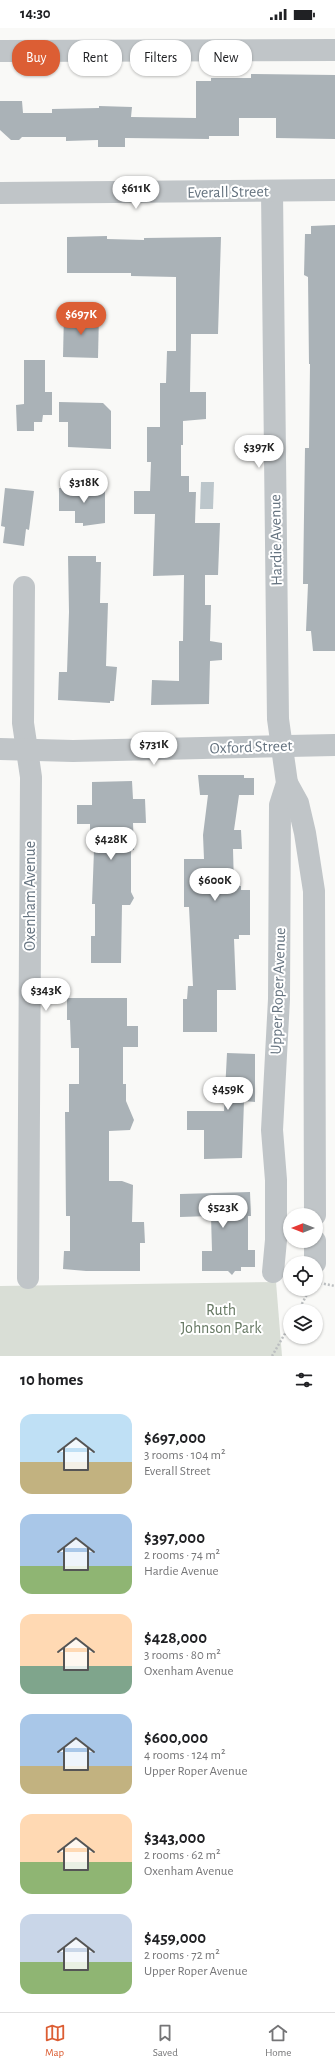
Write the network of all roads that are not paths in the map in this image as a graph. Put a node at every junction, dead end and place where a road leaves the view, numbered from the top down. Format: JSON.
{"nodes":[{"id":1,"x":335,"y":50,"type":"edge"},
{"id":2,"x":0,"y":52,"type":"edge"},
{"id":3,"x":335,"y":190,"type":"edge"},
{"id":4,"x":272,"y":191,"type":"junction"},
{"id":5,"x":0,"y":193,"type":"edge"},
{"id":6,"x":24,"y":587,"type":"dead end"},
{"id":7,"x":335,"y":745,"type":"edge"},
{"id":8,"x":280,"y":746,"type":"junction"},
{"id":9,"x":0,"y":749,"type":"edge"},
{"id":10,"x":27,"y":750,"type":"junction"},
{"id":11,"x":287,"y":783,"type":"junction"},
{"id":12,"x":315,"y":1208,"type":"edge"},
{"id":13,"x":273,"y":1272,"type":"dead end"},
{"id":14,"x":28,"y":1278,"type":"dead end"}],
"edges":[{"from":1,"to":2,"type":"street"},
{"from":3,"to":4,"type":"street","name":"Everall Street"},
{"from":4,"to":5,"type":"street","name":"Everall Street"},
{"from":4,"to":8,"type":"street","name":"Hardie Avenue"},
{"from":6,"to":10,"type":"street","name":"Oxenham Avenue"},
{"from":7,"to":8,"type":"street","name":"Oxford Street"},
{"from":8,"to":10,"type":"street","name":"Oxford Street"},
{"from":8,"to":11,"type":"street","name":"Upper Roper Avenue"},
{"from":9,"to":10,"type":"street","name":"Oxford Street"},
{"from":10,"to":14,"type":"street","name":"Oxenham Avenue"},
{"from":11,"to":12,"type":"street","name":"Upper Roper Avenue"},
{"from":11,"to":13,"type":"street","name":"Upper Roper Avenue"}]}
